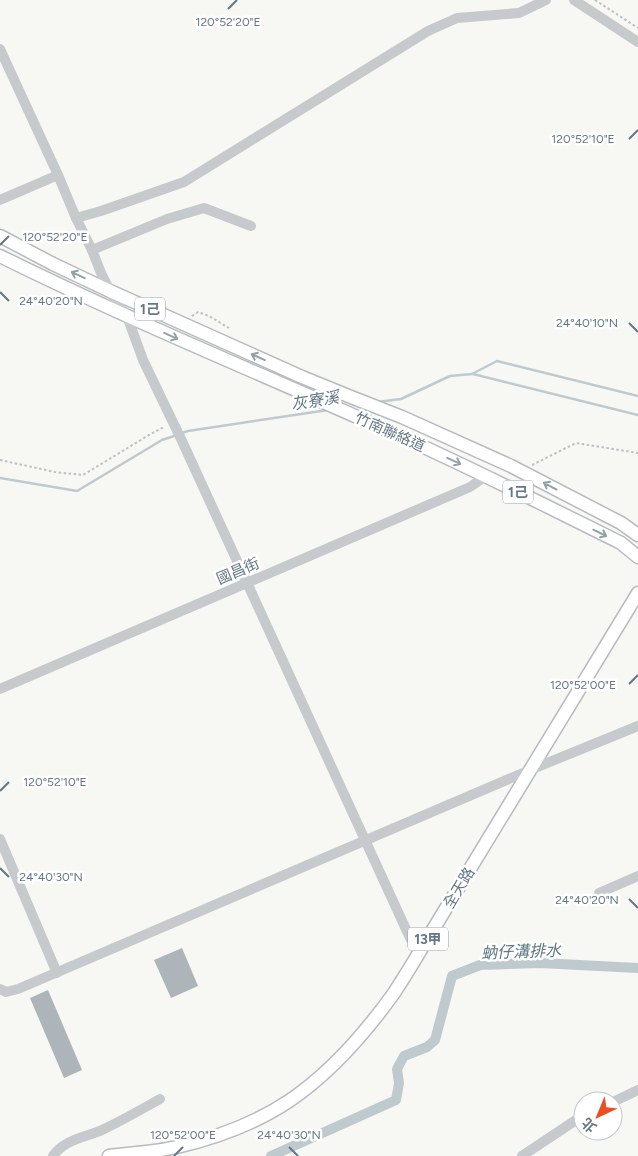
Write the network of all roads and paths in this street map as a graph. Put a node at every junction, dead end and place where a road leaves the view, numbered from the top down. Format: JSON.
{"nodes":[{"id":1,"x":546,"y":0,"type":"edge"},
{"id":2,"x":574,"y":0,"type":"edge"},
{"id":3,"x":595,"y":0,"type":"edge"},
{"id":4,"x":638,"y":28,"type":"edge"},
{"id":5,"x":638,"y":42,"type":"edge"},
{"id":6,"x":0,"y":49,"type":"edge"},
{"id":7,"x":58,"y":175,"type":"junction"},
{"id":8,"x":0,"y":200,"type":"edge"},
{"id":9,"x":76,"y":218,"type":"junction"},
{"id":10,"x":251,"y":226,"type":"dead end"},
{"id":11,"x":0,"y":236,"type":"edge"},
{"id":12,"x":92,"y":250,"type":"junction"},
{"id":13,"x":0,"y":256,"type":"edge"},
{"id":14,"x":110,"y":290,"type":"junction"},
{"id":15,"x":127,"y":316,"type":"junction"},
{"id":16,"x":185,"y":324,"type":"junction"},
{"id":17,"x":229,"y":328,"type":"dead end"},
{"id":18,"x":173,"y":423,"type":"junction"},
{"id":19,"x":638,"y":453,"type":"edge"},
{"id":20,"x":0,"y":460,"type":"edge"},
{"id":21,"x":521,"y":471,"type":"junction"},
{"id":22,"x":486,"y":476,"type":"junction"},
{"id":23,"x":621,"y":523,"type":"junction"},
{"id":24,"x":638,"y":524,"type":"edge"},
{"id":25,"x":638,"y":535,"type":"edge"},
{"id":26,"x":638,"y":558,"type":"edge"},
{"id":27,"x":247,"y":583,"type":"junction"},
{"id":28,"x":638,"y":593,"type":"edge"},
{"id":29,"x":0,"y":689,"type":"edge"},
{"id":30,"x":638,"y":726,"type":"edge"},
{"id":31,"x":530,"y":770,"type":"junction"},
{"id":32,"x":366,"y":840,"type":"junction"},
{"id":33,"x":1,"y":841,"type":"edge"},
{"id":34,"x":638,"y":876,"type":"edge"},
{"id":35,"x":599,"y":893,"type":"dead end"},
{"id":36,"x":420,"y":951,"type":"junction"},
{"id":37,"x":57,"y":972,"type":"junction"},
{"id":38,"x":0,"y":989,"type":"edge"},
{"id":39,"x":638,"y":1090,"type":"edge"},
{"id":40,"x":623,"y":1097,"type":"edge"},
{"id":41,"x":160,"y":1099,"type":"dead end"},
{"id":42,"x":573,"y":1122,"type":"edge"},
{"id":43,"x":53,"y":1156,"type":"edge"},
{"id":44,"x":109,"y":1156,"type":"edge"},
{"id":45,"x":522,"y":1156,"type":"edge"}],
"edges":[{"from":1,"to":9,"type":"street"},
{"from":2,"to":5,"type":"street"},
{"from":3,"to":4,"type":"path"},
{"from":6,"to":7,"type":"street"},
{"from":7,"to":8,"type":"street"},
{"from":7,"to":9,"type":"street"},
{"from":9,"to":12,"type":"street"},
{"from":10,"to":12,"type":"street"},
{"from":14,"to":11,"type":"main road","name":"竹南聯絡道","number":"1己","one_way":true},
{"from":12,"to":14,"type":"street"},
{"from":13,"to":15,"type":"main road","name":"竹南聯絡道","number":"1己"},
{"from":14,"to":15,"type":"street"},
{"from":14,"to":16,"type":"main road","name":"竹南聯絡道","number":"1己"},
{"from":15,"to":18,"type":"street"},
{"from":15,"to":22,"type":"main road","name":"竹南聯絡道","number":"1己","one_way":true},
{"from":16,"to":17,"type":"path"},
{"from":21,"to":16,"type":"main road","name":"竹南聯絡道","number":"1己","one_way":true},
{"from":18,"to":20,"type":"path"},
{"from":18,"to":27,"type":"street"},
{"from":19,"to":21,"type":"path"},
{"from":23,"to":21,"type":"main road","name":"竹南聯絡道","number":"1己","one_way":true},
{"from":22,"to":26,"type":"main road","name":"竹南聯絡道","number":"1己","one_way":true},
{"from":22,"to":27,"type":"street","name":"國昌街"},
{"from":23,"to":24,"type":"main road"},
{"from":23,"to":25,"type":"main road","name":"竹南聯絡道","number":"1己"},
{"from":27,"to":29,"type":"street","name":"國昌街"},
{"from":27,"to":32,"type":"street"},
{"from":28,"to":31,"type":"main road","name":"全天路","number":"13甲"},
{"from":30,"to":31,"type":"street"},
{"from":31,"to":32,"type":"street"},
{"from":31,"to":36,"type":"main road","name":"全天路","number":"13甲"},
{"from":32,"to":36,"type":"street"},
{"from":32,"to":37,"type":"street"},
{"from":33,"to":37,"type":"street"},
{"from":34,"to":35,"type":"street"},
{"from":36,"to":44,"type":"main road","name":"全天路","number":"13甲"},
{"from":37,"to":38,"type":"street"},
{"from":39,"to":40,"type":"street"},
{"from":41,"to":43,"type":"street"},
{"from":42,"to":45,"type":"street"}]}
